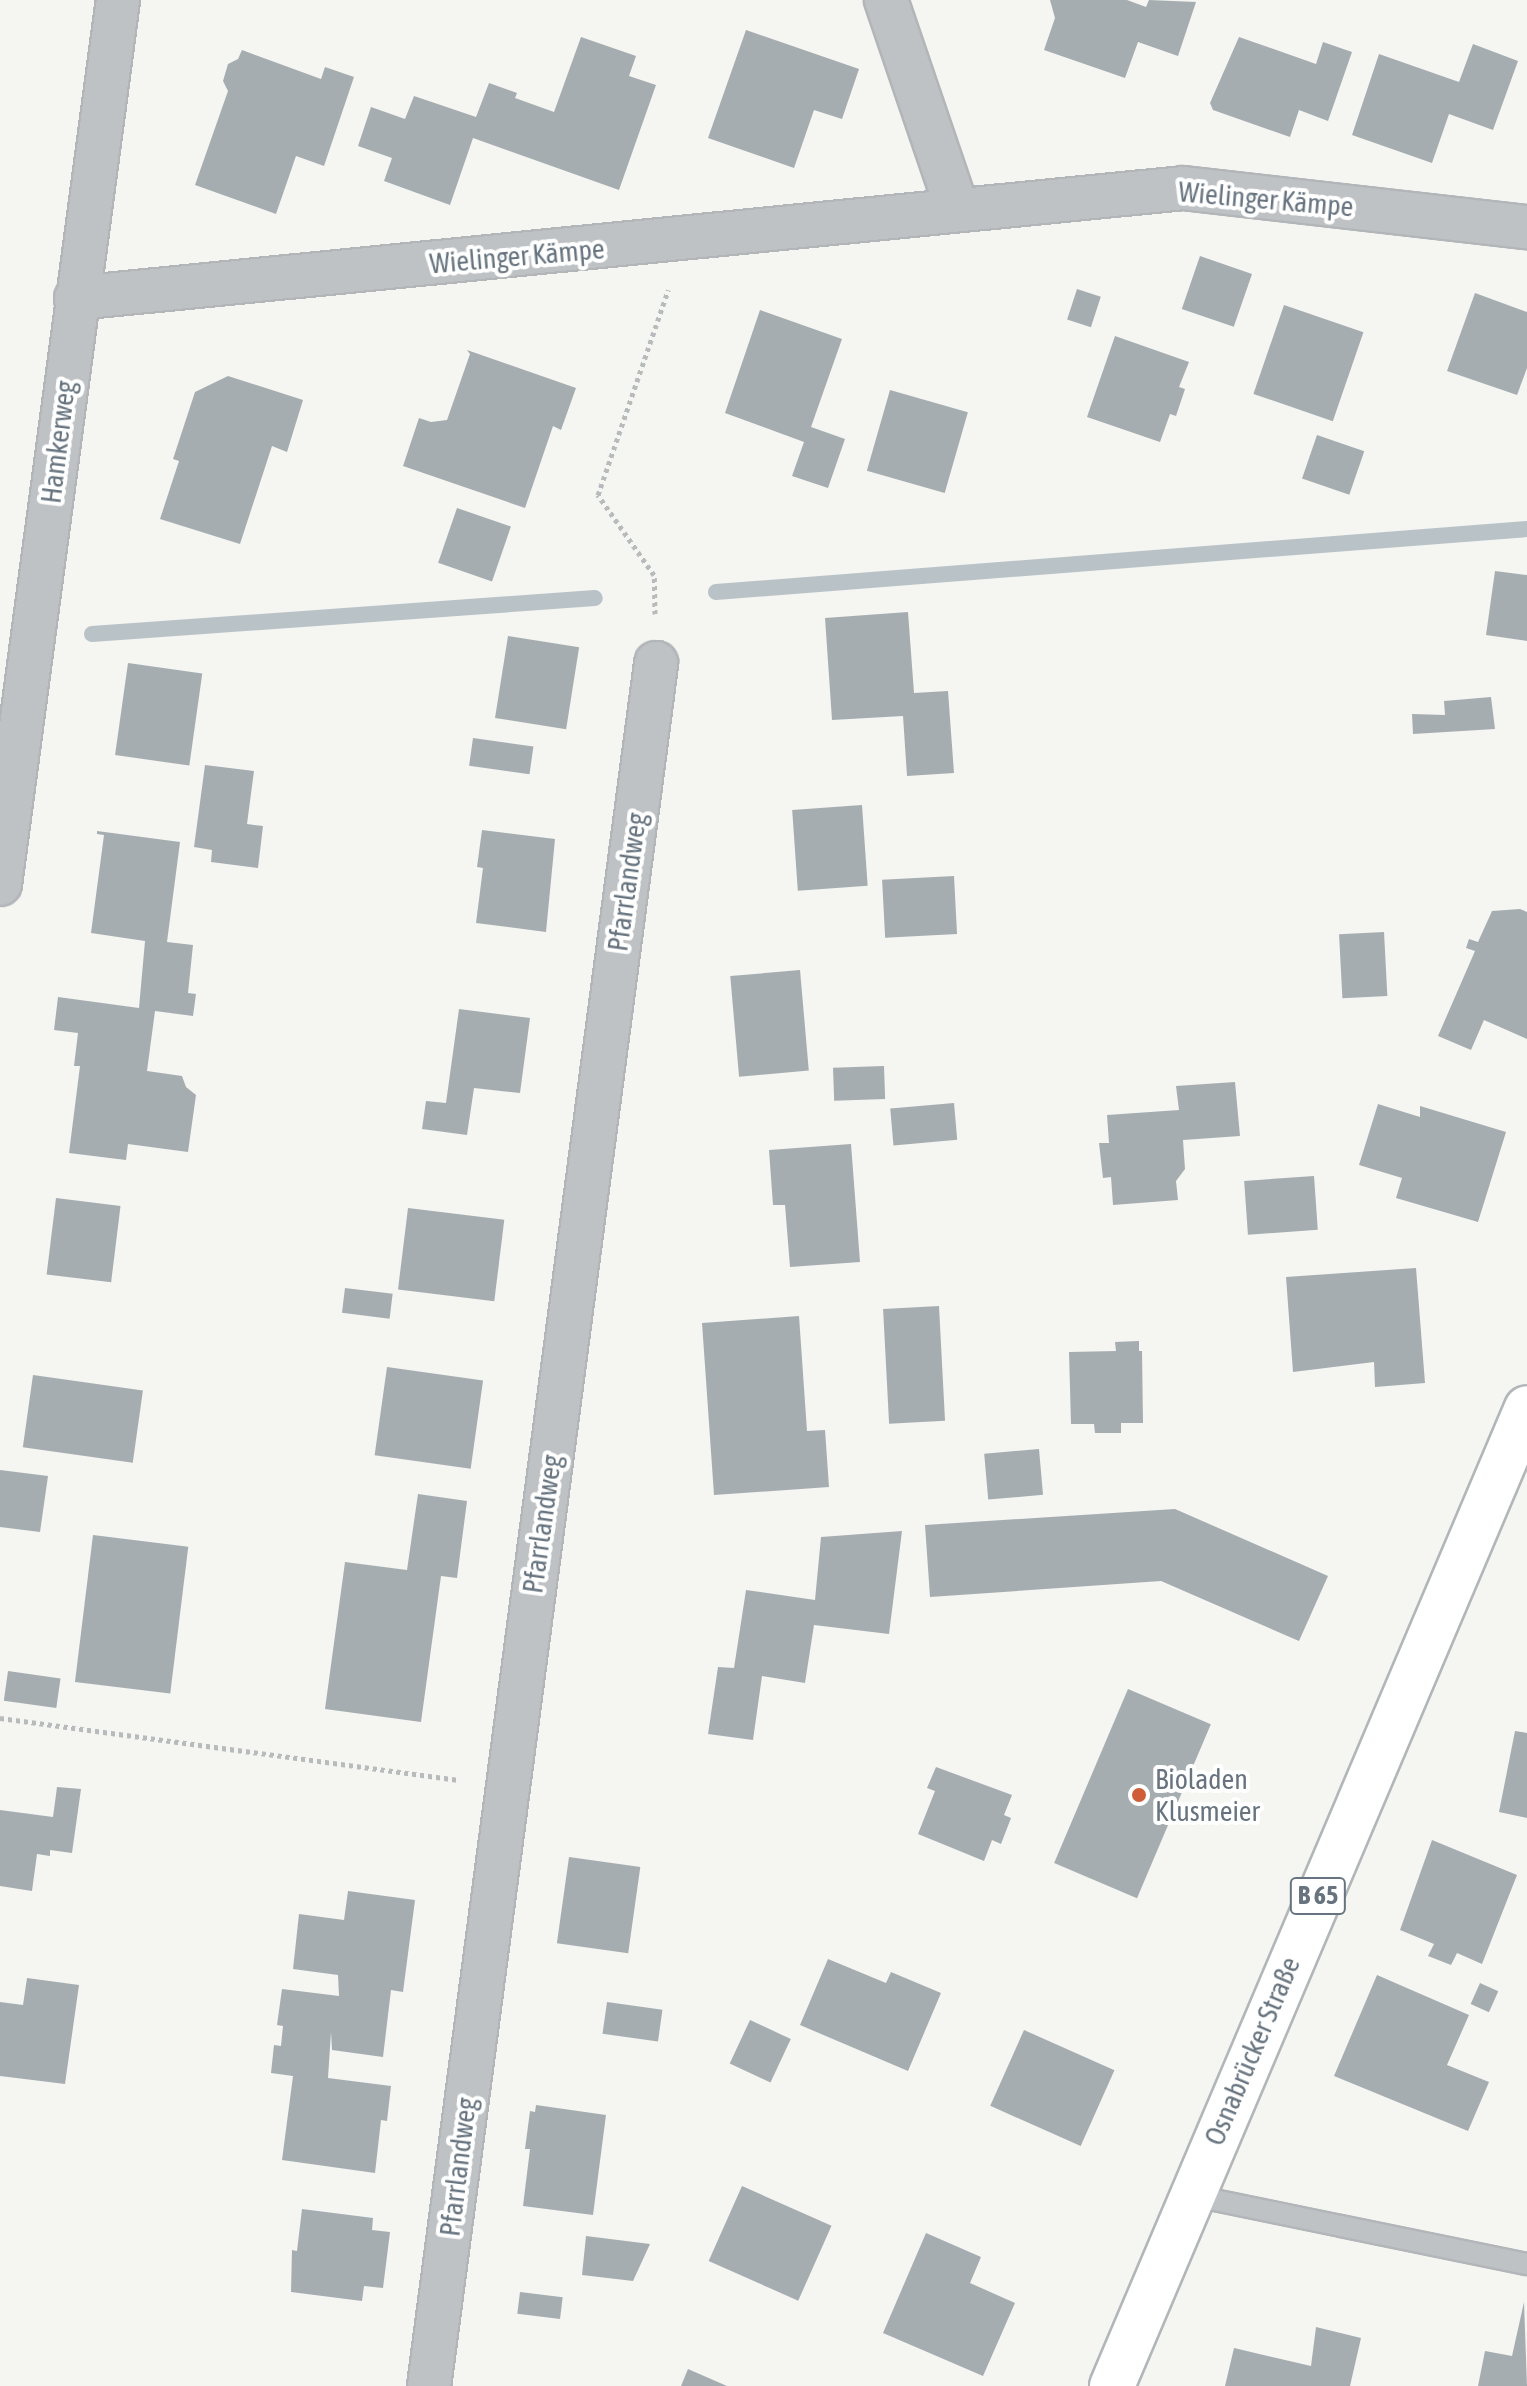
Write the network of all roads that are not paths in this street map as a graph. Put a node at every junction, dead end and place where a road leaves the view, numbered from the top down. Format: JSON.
{"nodes":[{"id":1,"x":118,"y":0,"type":"edge"},
{"id":2,"x":886,"y":0,"type":"edge"},
{"id":3,"x":957,"y":209,"type":"junction"},
{"id":4,"x":1527,"y":227,"type":"edge"},
{"id":5,"x":76,"y":298,"type":"junction"},
{"id":6,"x":656,"y":663,"type":"road end"},
{"id":7,"x":0,"y":884,"type":"edge"},
{"id":8,"x":1527,"y":1408,"type":"edge"},
{"id":9,"x":1190,"y":2195,"type":"junction"},
{"id":10,"x":1527,"y":2264,"type":"edge"},
{"id":11,"x":429,"y":2386,"type":"edge"},
{"id":12,"x":1112,"y":2386,"type":"edge"}],
"edges":[{"from":1,"to":5,"type":"street","name":"Hamkerweg"},
{"from":2,"to":3,"type":"street"},
{"from":3,"to":4,"type":"street","name":"Wielinger Kämpe"},
{"from":3,"to":5,"type":"street","name":"Wielinger Kämpe"},
{"from":5,"to":7,"type":"street","name":"Hamkerweg"},
{"from":6,"to":11,"type":"street","name":"Pfarrlandweg"},
{"from":8,"to":9,"type":"main road","name":"Osnabrücker Straße","number":"B 65"},
{"from":9,"to":10,"type":"lane"},
{"from":9,"to":12,"type":"main road","name":"Osnabrücker Straße","number":"B 65"}]}
